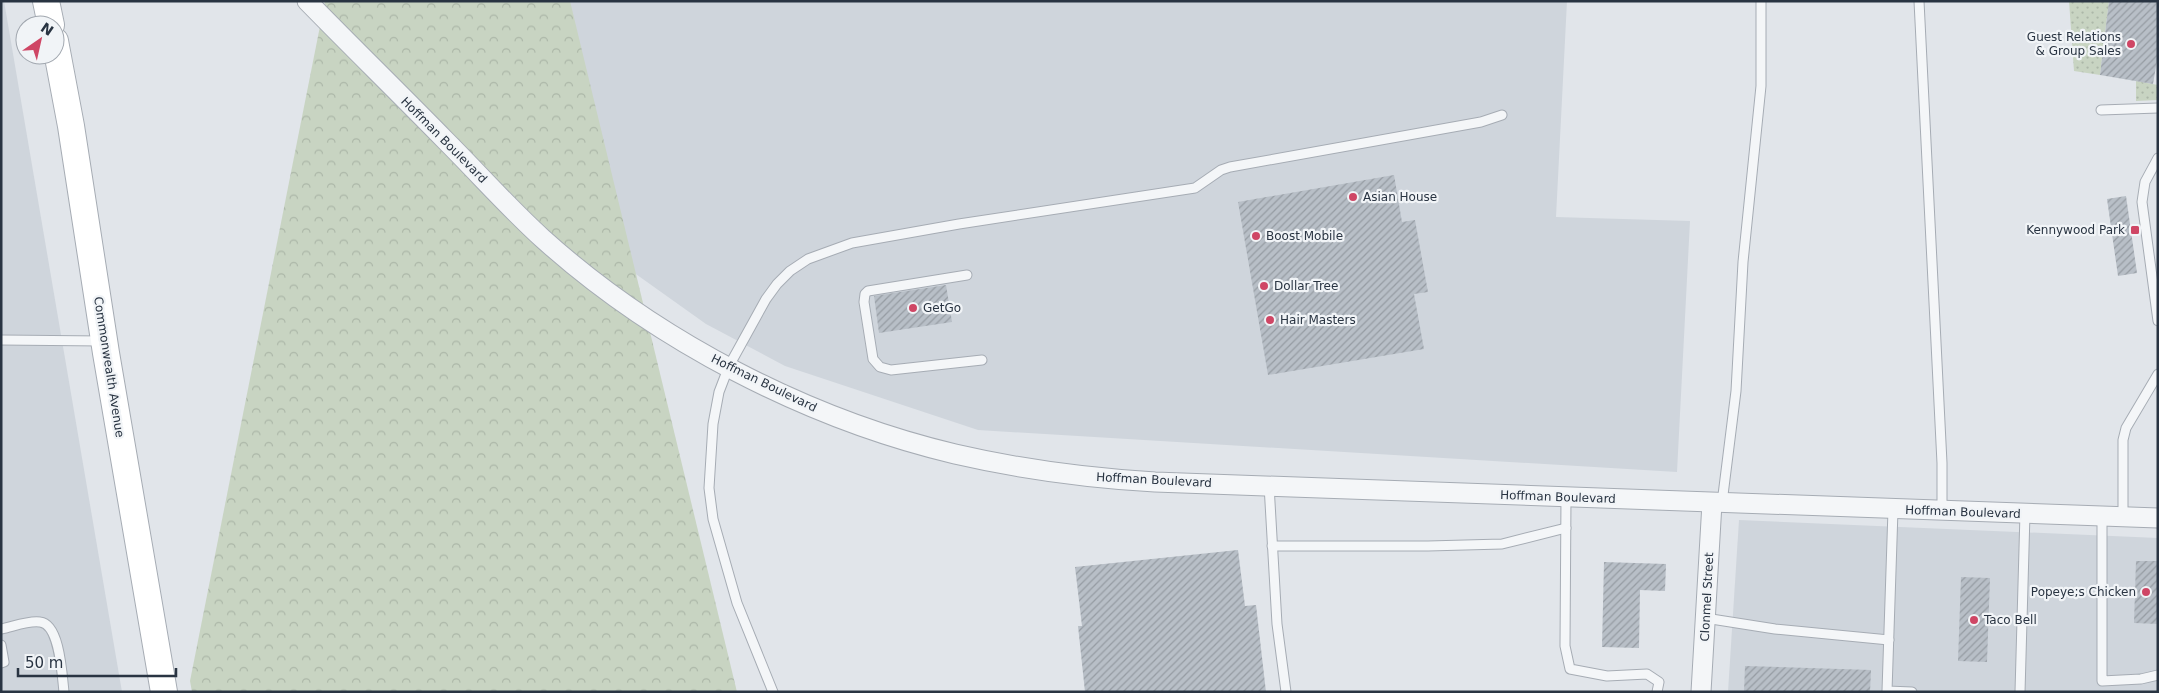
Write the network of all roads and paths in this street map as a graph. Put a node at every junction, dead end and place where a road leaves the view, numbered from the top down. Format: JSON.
{"nodes":[{"id":1,"x":46,"y":1,"type":"edge"},
{"id":2,"x":307,"y":1,"type":"edge"},
{"id":3,"x":1761,"y":1,"type":"edge"},
{"id":4,"x":1919,"y":1,"type":"edge"},
{"id":5,"x":50,"y":15,"type":"edge"},
{"id":6,"x":60,"y":65,"type":"edge"},
{"id":7,"x":2158,"y":108,"type":"edge"},
{"id":8,"x":2101,"y":110,"type":"dead end"},
{"id":9,"x":1502,"y":115,"type":"dead end"},
{"id":10,"x":2158,"y":158,"type":"edge"},
{"id":11,"x":967,"y":274,"type":"dead end"},
{"id":12,"x":2158,"y":321,"type":"edge"},
{"id":13,"x":1,"y":340,"type":"edge"},
{"id":14,"x":104,"y":341,"type":"junction"},
{"id":15,"x":982,"y":360,"type":"dead end"},
{"id":16,"x":729,"y":366,"type":"junction"},
{"id":17,"x":2158,"y":374,"type":"edge"},
{"id":18,"x":1269,"y":485,"type":"junction"},
{"id":19,"x":1566,"y":497,"type":"junction"},
{"id":20,"x":1718,"y":503,"type":"junction"},
{"id":21,"x":1893,"y":510,"type":"junction"},
{"id":22,"x":1942,"y":511,"type":"junction"},
{"id":23,"x":2025,"y":513,"type":"junction"},
{"id":24,"x":2102,"y":516,"type":"junction"},
{"id":25,"x":2123,"y":517,"type":"junction"},
{"id":26,"x":2158,"y":518,"type":"edge"},
{"id":27,"x":1566,"y":528,"type":"junction"},
{"id":28,"x":1272,"y":546,"type":"junction"},
{"id":29,"x":1705,"y":618,"type":"junction"},
{"id":30,"x":1,"y":629,"type":"edge"},
{"id":31,"x":1889,"y":640,"type":"junction"},
{"id":32,"x":1,"y":645,"type":"edge"},
{"id":33,"x":1,"y":663,"type":"edge"},
{"id":34,"x":2158,"y":675,"type":"edge"},
{"id":35,"x":64,"y":692,"type":"edge"},
{"id":36,"x":164,"y":692,"type":"edge"},
{"id":37,"x":773,"y":692,"type":"edge"},
{"id":38,"x":1286,"y":692,"type":"edge"},
{"id":39,"x":1657,"y":692,"type":"edge"},
{"id":40,"x":1701,"y":692,"type":"edge"},
{"id":41,"x":1912,"y":692,"type":"edge"},
{"id":42,"x":2020,"y":692,"type":"edge"}],
"edges":[{"from":1,"to":5,"type":"street"},
{"from":2,"to":16,"type":"street","name":"Hoffman Boulevard"},
{"from":3,"to":20,"type":"lane"},
{"from":4,"to":22,"type":"lane"},
{"from":6,"to":14,"type":"street","name":"Commonwealth Avenue"},
{"from":7,"to":8,"type":"lane"},
{"from":9,"to":16,"type":"lane"},
{"from":10,"to":12,"type":"lane"},
{"from":11,"to":15,"type":"lane"},
{"from":13,"to":14,"type":"lane"},
{"from":14,"to":36,"type":"street","name":"Commonwealth Avenue"},
{"from":16,"to":18,"type":"street","name":"Hoffman Boulevard"},
{"from":16,"to":37,"type":"lane"},
{"from":17,"to":25,"type":"lane"},
{"from":18,"to":19,"type":"street","name":"Hoffman Boulevard"},
{"from":18,"to":28,"type":"lane"},
{"from":19,"to":20,"type":"street","name":"Hoffman Boulevard"},
{"from":19,"to":27,"type":"lane"},
{"from":20,"to":21,"type":"street","name":"Hoffman Boulevard"},
{"from":20,"to":29,"type":"street","name":"Clonmel Street"},
{"from":21,"to":22,"type":"street","name":"Hoffman Boulevard"},
{"from":21,"to":31,"type":"lane"},
{"from":22,"to":23,"type":"street","name":"Hoffman Boulevard"},
{"from":23,"to":24,"type":"street","name":"Hoffman Boulevard"},
{"from":23,"to":42,"type":"lane"},
{"from":24,"to":25,"type":"street","name":"Hoffman Boulevard"},
{"from":24,"to":34,"type":"lane"},
{"from":25,"to":26,"type":"street","name":"Hoffman Boulevard"},
{"from":27,"to":28,"type":"lane"},
{"from":27,"to":39,"type":"lane"},
{"from":28,"to":38,"type":"lane"},
{"from":29,"to":31,"type":"lane"},
{"from":29,"to":40,"type":"street","name":"Clonmel Street"},
{"from":30,"to":35,"type":"lane"},
{"from":31,"to":41,"type":"lane"},
{"from":32,"to":33,"type":"lane"}]}
